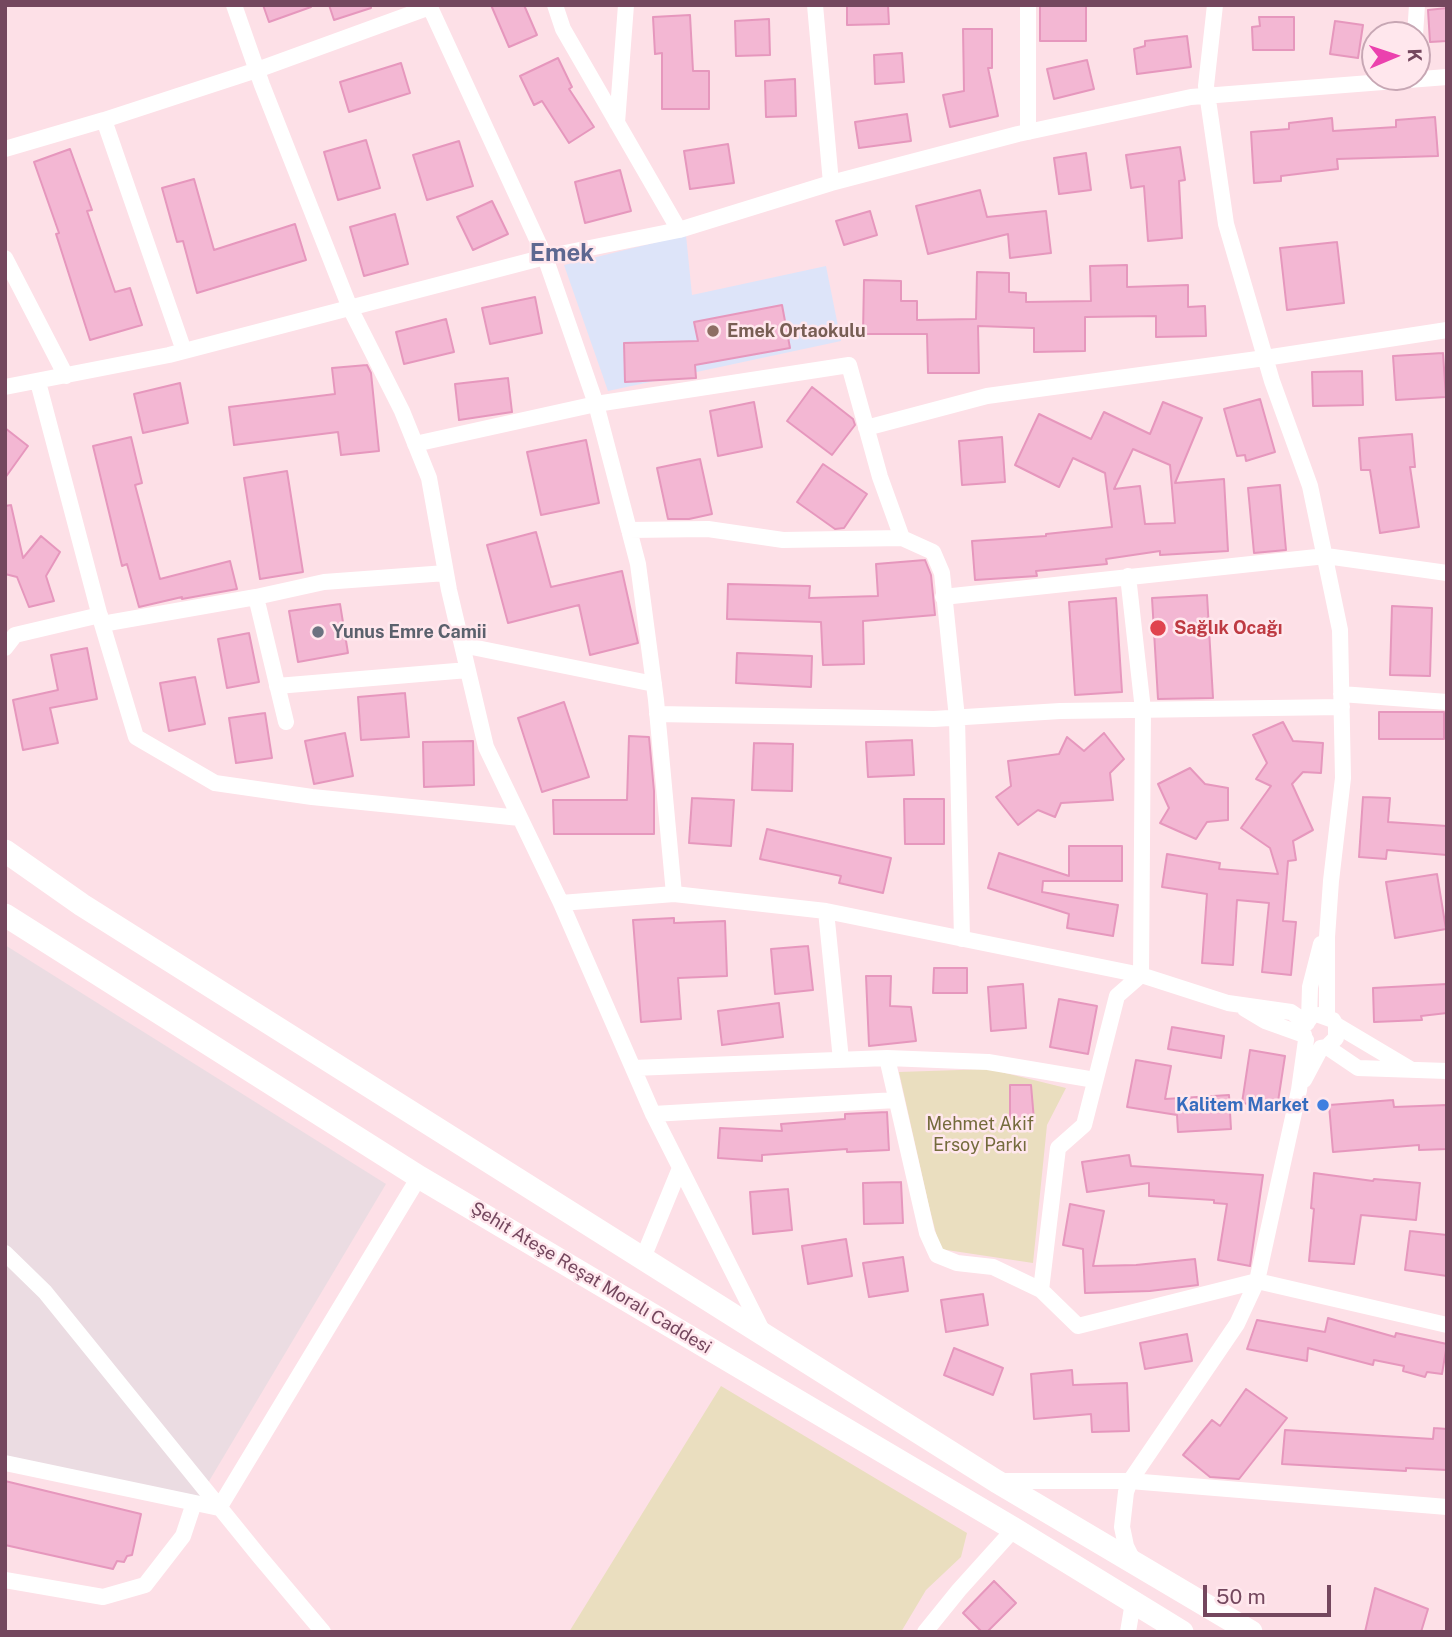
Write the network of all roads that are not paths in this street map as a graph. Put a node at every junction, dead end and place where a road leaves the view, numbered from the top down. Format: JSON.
{"nodes":[{"id":1,"x":234,"y":5,"type":"edge"},
{"id":2,"x":555,"y":5,"type":"edge"},
{"id":3,"x":626,"y":5,"type":"edge"},
{"id":4,"x":815,"y":5,"type":"edge"},
{"id":5,"x":1028,"y":5,"type":"edge"},
{"id":6,"x":1216,"y":5,"type":"edge"},
{"id":7,"x":430,"y":6,"type":"edge"},
{"id":8,"x":257,"y":70,"type":"junction"},
{"id":9,"x":1361,"y":83,"type":"edge"},
{"id":10,"x":1208,"y":96,"type":"junction"},
{"id":11,"x":104,"y":120,"type":"junction"},
{"id":12,"x":617,"y":123,"type":"junction"},
{"id":13,"x":1028,"y":132,"type":"junction"},
{"id":14,"x":5,"y":149,"type":"edge"},
{"id":15,"x":831,"y":183,"type":"junction"},
{"id":16,"x":679,"y":230,"type":"junction"},
{"id":17,"x":545,"y":257,"type":"junction"},
{"id":18,"x":5,"y":258,"type":"edge"},
{"id":19,"x":349,"y":308,"type":"junction"},
{"id":20,"x":1447,"y":330,"type":"edge"},
{"id":21,"x":184,"y":351,"type":"junction"},
{"id":22,"x":1265,"y":358,"type":"junction"},
{"id":23,"x":66,"y":376,"type":"junction"},
{"id":24,"x":38,"y":382,"type":"junction"},
{"id":25,"x":5,"y":387,"type":"edge"},
{"id":26,"x":596,"y":404,"type":"junction"},
{"id":27,"x":866,"y":428,"type":"junction"},
{"id":28,"x":415,"y":444,"type":"junction"},
{"id":29,"x":629,"y":530,"type":"junction"},
{"id":30,"x":902,"y":538,"type":"junction"},
{"id":31,"x":1326,"y":556,"type":"junction"},
{"id":32,"x":446,"y":573,"type":"junction"},
{"id":33,"x":1447,"y":573,"type":"edge"},
{"id":34,"x":1128,"y":576,"type":"junction"},
{"id":35,"x":256,"y":597,"type":"junction"},
{"id":36,"x":943,"y":597,"type":"junction"},
{"id":37,"x":101,"y":620,"type":"junction"},
{"id":38,"x":462,"y":645,"type":"junction"},
{"id":39,"x":5,"y":647,"type":"edge"},
{"id":40,"x":468,"y":670,"type":"junction"},
{"id":41,"x":654,"y":684,"type":"junction"},
{"id":42,"x":277,"y":686,"type":"junction"},
{"id":43,"x":1341,"y":701,"type":"junction"},
{"id":44,"x":1447,"y":702,"type":"edge"},
{"id":45,"x":1143,"y":710,"type":"junction"},
{"id":46,"x":657,"y":714,"type":"junction"},
{"id":47,"x":957,"y":718,"type":"junction"},
{"id":48,"x":286,"y":722,"type":"dead end"},
{"id":49,"x":520,"y":818,"type":"junction"},
{"id":50,"x":5,"y":851,"type":"edge"},
{"id":51,"x":674,"y":894,"type":"junction"},
{"id":52,"x":561,"y":903,"type":"junction"},
{"id":53,"x":826,"y":911,"type":"junction"},
{"id":54,"x":5,"y":915,"type":"edge"},
{"id":55,"x":1329,"y":915,"type":"junction"},
{"id":56,"x":962,"y":939,"type":"junction"},
{"id":57,"x":1141,"y":975,"type":"junction"},
{"id":58,"x":1332,"y":1021,"type":"junction"},
{"id":59,"x":1306,"y":1029,"type":"junction"},
{"id":60,"x":1324,"y":1048,"type":"junction"},
{"id":61,"x":887,"y":1058,"type":"junction"},
{"id":62,"x":841,"y":1060,"type":"junction"},
{"id":63,"x":633,"y":1068,"type":"junction"},
{"id":64,"x":1412,"y":1071,"type":"junction"},
{"id":65,"x":1447,"y":1071,"type":"edge"},
{"id":66,"x":1096,"y":1080,"type":"junction"},
{"id":67,"x":1299,"y":1090,"type":"junction"},
{"id":68,"x":896,"y":1100,"type":"junction"},
{"id":69,"x":653,"y":1114,"type":"junction"},
{"id":70,"x":680,"y":1168,"type":"junction"},
{"id":71,"x":419,"y":1177,"type":"junction"},
{"id":72,"x":5,"y":1253,"type":"edge"},
{"id":73,"x":643,"y":1258,"type":"junction"},
{"id":74,"x":1257,"y":1281,"type":"junction"},
{"id":75,"x":1041,"y":1290,"type":"junction"},
{"id":76,"x":1447,"y":1325,"type":"edge"},
{"id":77,"x":764,"y":1334,"type":"junction"},
{"id":78,"x":5,"y":1463,"type":"edge"},
{"id":79,"x":996,"y":1481,"type":"junction"},
{"id":80,"x":1130,"y":1481,"type":"junction"},
{"id":81,"x":194,"y":1503,"type":"junction"},
{"id":82,"x":1447,"y":1507,"type":"edge"},
{"id":83,"x":219,"y":1508,"type":"junction"},
{"id":84,"x":1014,"y":1529,"type":"junction"},
{"id":85,"x":1135,"y":1563,"type":"junction"},
{"id":86,"x":5,"y":1580,"type":"edge"},
{"id":87,"x":1133,"y":1602,"type":"junction"},
{"id":88,"x":323,"y":1632,"type":"edge"},
{"id":89,"x":925,"y":1632,"type":"edge"},
{"id":90,"x":1128,"y":1632,"type":"edge"},
{"id":91,"x":1182,"y":1632,"type":"edge"},
{"id":92,"x":1251,"y":1632,"type":"edge"}],
"edges":[{"from":1,"to":8,"type":"street"},
{"from":2,"to":12,"type":"street"},
{"from":3,"to":12,"type":"street"},
{"from":4,"to":15,"type":"street"},
{"from":5,"to":13,"type":"street"},
{"from":6,"to":10,"type":"street"},
{"from":7,"to":8,"type":"street"},
{"from":7,"to":17,"type":"street"},
{"from":8,"to":11,"type":"street"},
{"from":8,"to":19,"type":"street"},
{"from":9,"to":10,"type":"street"},
{"from":10,"to":13,"type":"street"},
{"from":10,"to":22,"type":"street"},
{"from":11,"to":14,"type":"street"},
{"from":11,"to":21,"type":"street"},
{"from":12,"to":16,"type":"street"},
{"from":13,"to":15,"type":"street"},
{"from":15,"to":16,"type":"street"},
{"from":16,"to":17,"type":"street"},
{"from":17,"to":19,"type":"street"},
{"from":17,"to":26,"type":"street"},
{"from":18,"to":23,"type":"street"},
{"from":19,"to":21,"type":"street"},
{"from":19,"to":28,"type":"street"},
{"from":20,"to":22,"type":"street"},
{"from":21,"to":23,"type":"street"},
{"from":22,"to":27,"type":"street"},
{"from":22,"to":31,"type":"street"},
{"from":23,"to":24,"type":"street"},
{"from":24,"to":25,"type":"street"},
{"from":24,"to":37,"type":"street"},
{"from":26,"to":27,"type":"street"},
{"from":26,"to":28,"type":"street"},
{"from":26,"to":29,"type":"street"},
{"from":27,"to":30,"type":"street"},
{"from":28,"to":32,"type":"street"},
{"from":29,"to":30,"type":"street"},
{"from":29,"to":41,"type":"street"},
{"from":30,"to":36,"type":"street"},
{"from":31,"to":33,"type":"street"},
{"from":31,"to":34,"type":"street"},
{"from":31,"to":43,"type":"street"},
{"from":32,"to":35,"type":"street"},
{"from":32,"to":38,"type":"street"},
{"from":34,"to":36,"type":"street"},
{"from":34,"to":45,"type":"street"},
{"from":35,"to":37,"type":"street"},
{"from":35,"to":42,"type":"street"},
{"from":36,"to":47,"type":"street"},
{"from":37,"to":39,"type":"street"},
{"from":37,"to":49,"type":"street"},
{"from":38,"to":40,"type":"street"},
{"from":38,"to":41,"type":"street"},
{"from":40,"to":42,"type":"street"},
{"from":40,"to":49,"type":"street"},
{"from":41,"to":46,"type":"street"},
{"from":42,"to":48,"type":"street"},
{"from":43,"to":44,"type":"street"},
{"from":43,"to":45,"type":"street"},
{"from":43,"to":55,"type":"street"},
{"from":45,"to":47,"type":"street"},
{"from":45,"to":57,"type":"street"},
{"from":46,"to":47,"type":"street"},
{"from":46,"to":51,"type":"street"},
{"from":47,"to":56,"type":"street"},
{"from":49,"to":52,"type":"street"},
{"from":50,"to":73,"type":"main road"},
{"from":51,"to":52,"type":"street"},
{"from":51,"to":53,"type":"street"},
{"from":52,"to":63,"type":"street"},
{"from":53,"to":56,"type":"street"},
{"from":53,"to":62,"type":"street"},
{"from":54,"to":71,"type":"main road","name":"Şehit Ateşe Reşat Moralı Caddesi"},
{"from":55,"to":58,"type":"street"},
{"from":55,"to":59,"type":"street"},
{"from":56,"to":57,"type":"street"},
{"from":57,"to":59,"type":"street"},
{"from":57,"to":66,"type":"street"},
{"from":58,"to":59,"type":"street"},
{"from":58,"to":60,"type":"street"},
{"from":58,"to":64,"type":"street"},
{"from":59,"to":60,"type":"street"},
{"from":59,"to":67,"type":"street"},
{"from":60,"to":64,"type":"street"},
{"from":60,"to":67,"type":"street"},
{"from":61,"to":62,"type":"street"},
{"from":61,"to":66,"type":"street"},
{"from":61,"to":68,"type":"street"},
{"from":62,"to":63,"type":"street"},
{"from":63,"to":69,"type":"street"},
{"from":64,"to":65,"type":"street"},
{"from":66,"to":75,"type":"street"},
{"from":67,"to":74,"type":"street"},
{"from":68,"to":69,"type":"street"},
{"from":68,"to":75,"type":"street"},
{"from":69,"to":70,"type":"street"},
{"from":70,"to":73,"type":"street"},
{"from":70,"to":77,"type":"street"},
{"from":71,"to":83,"type":"street"},
{"from":71,"to":84,"type":"main road","name":"Şehit Ateşe Reşat Moralı Caddesi"},
{"from":72,"to":83,"type":"street"},
{"from":73,"to":77,"type":"main road"},
{"from":74,"to":75,"type":"street"},
{"from":74,"to":76,"type":"street"},
{"from":74,"to":80,"type":"street"},
{"from":77,"to":79,"type":"main road"},
{"from":78,"to":81,"type":"street"},
{"from":79,"to":80,"type":"street"},
{"from":79,"to":85,"type":"main road"},
{"from":80,"to":82,"type":"street"},
{"from":80,"to":85,"type":"street"},
{"from":81,"to":83,"type":"street"},
{"from":81,"to":86,"type":"street"},
{"from":83,"to":88,"type":"street"},
{"from":84,"to":87,"type":"main road","name":"Şehit Ateşe Reşat Moralı Caddesi"},
{"from":84,"to":89,"type":"street"},
{"from":85,"to":92,"type":"main road"},
{"from":87,"to":90,"type":"street"},
{"from":87,"to":91,"type":"main road","name":"Şehit Ateşe Reşat Moralı Caddesi"}]}
